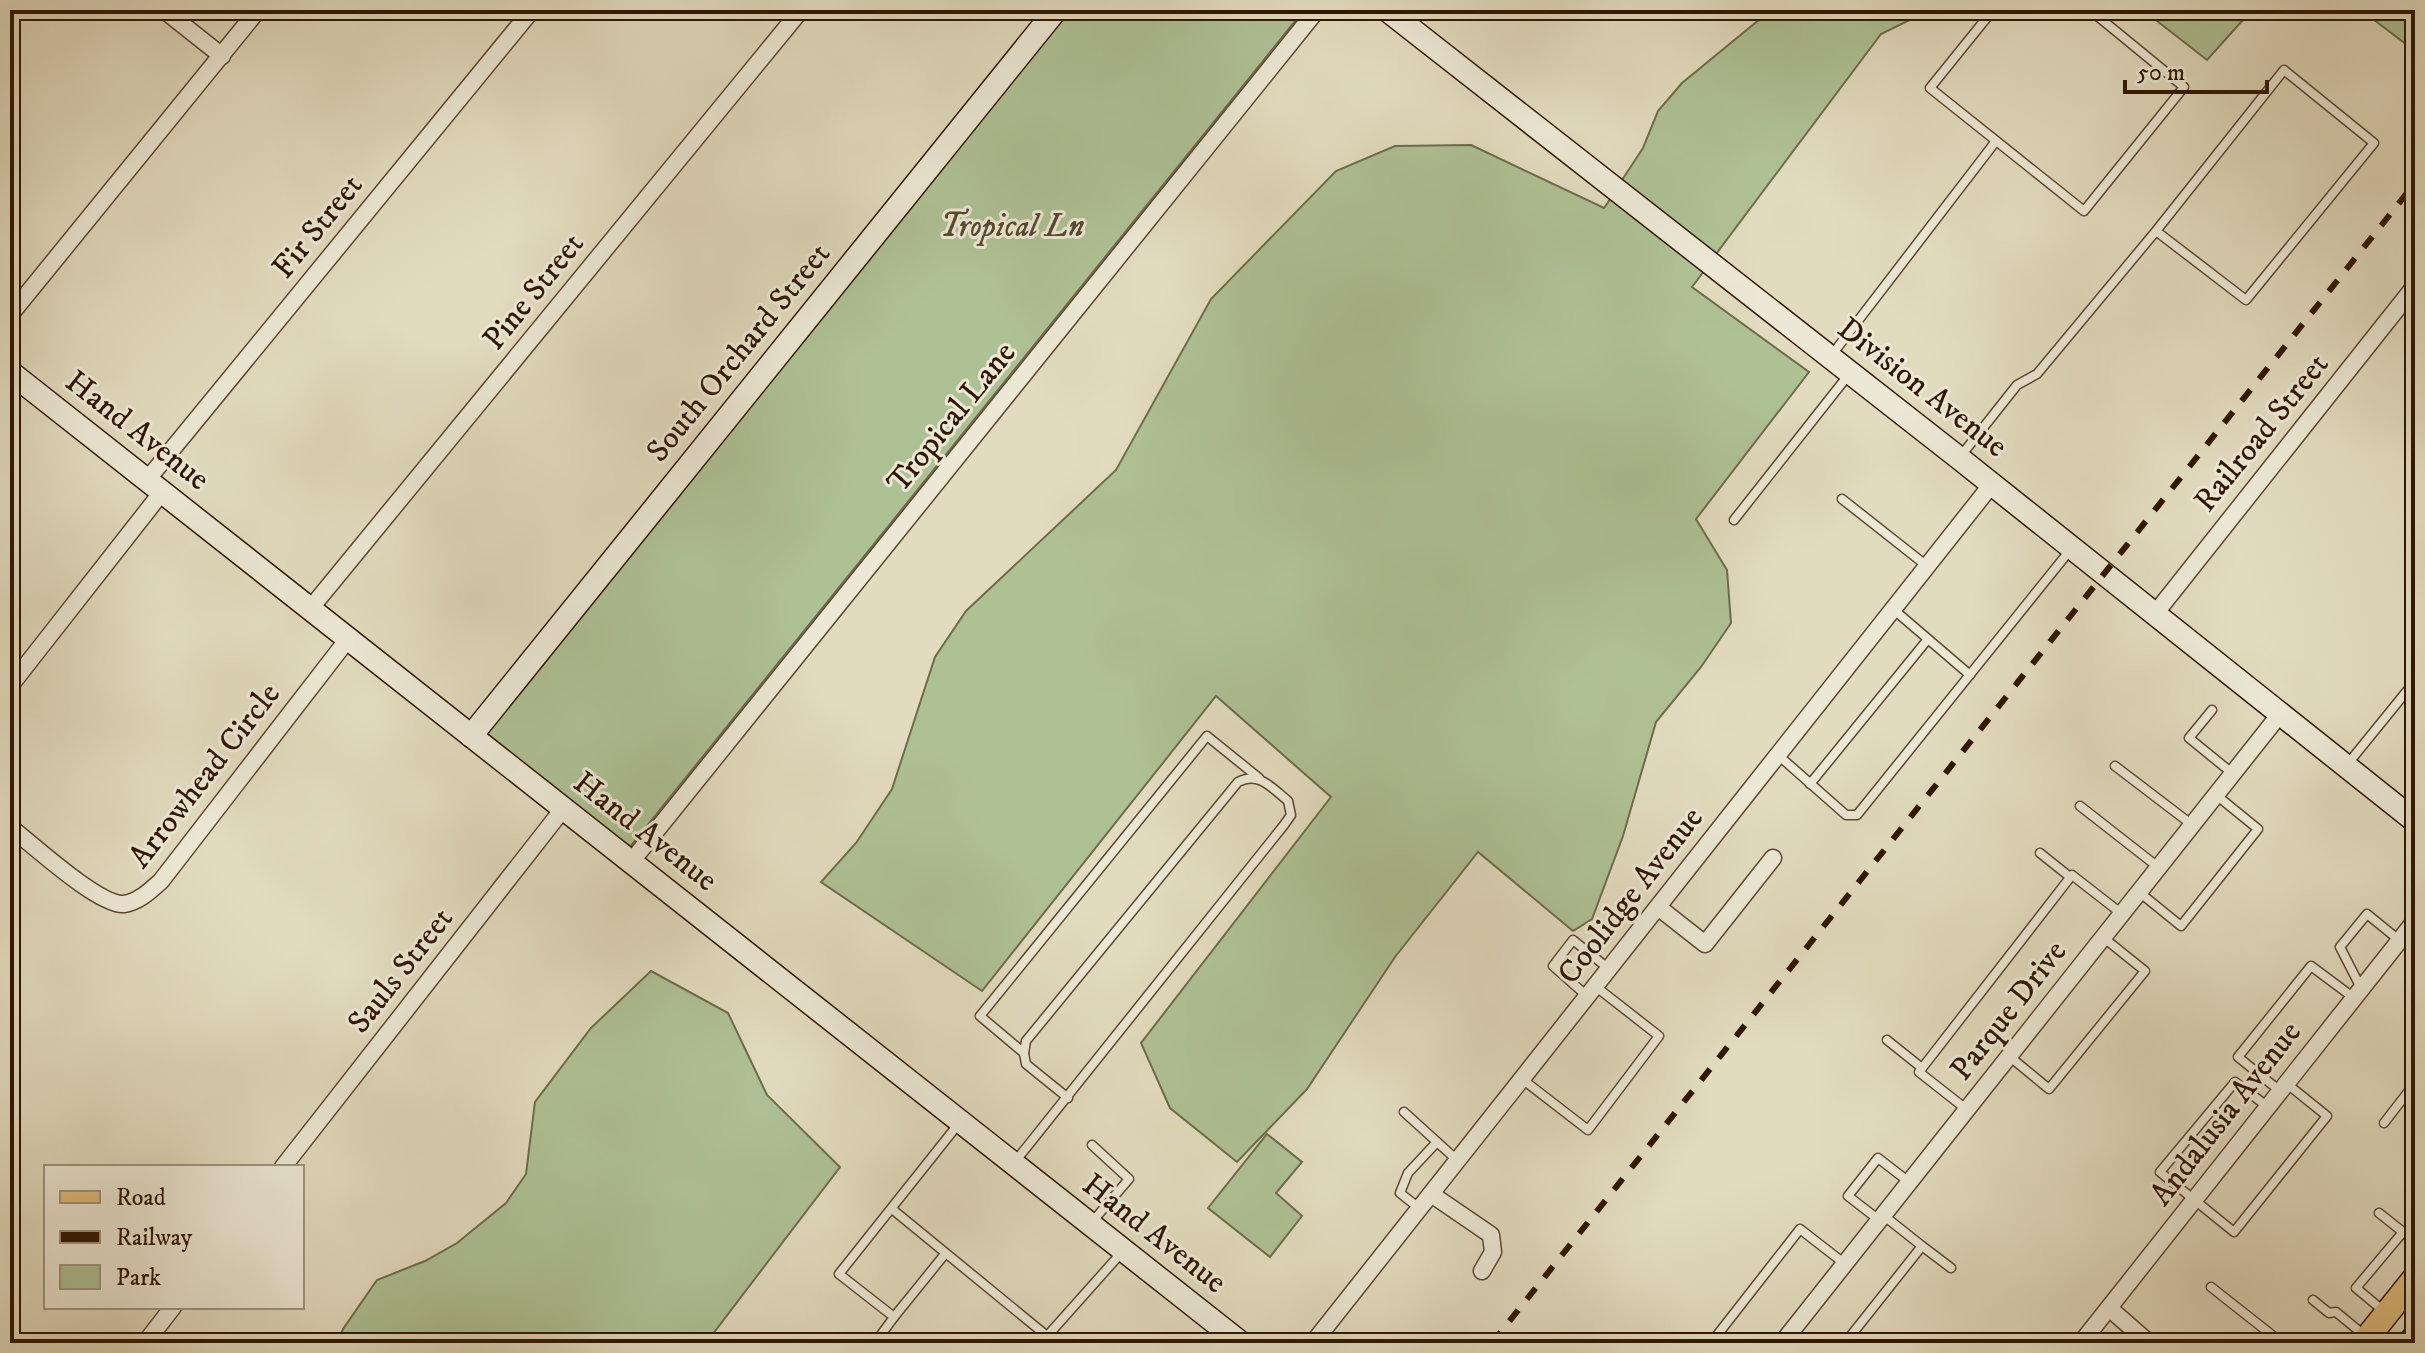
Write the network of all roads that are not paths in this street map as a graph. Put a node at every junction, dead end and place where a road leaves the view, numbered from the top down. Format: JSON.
{"nodes":[{"id":1,"x":164,"y":10,"type":"edge"},
{"id":2,"x":258,"y":10,"type":"edge"},
{"id":3,"x":532,"y":10,"type":"edge"},
{"id":4,"x":801,"y":10,"type":"edge"},
{"id":5,"x":1056,"y":10,"type":"edge"},
{"id":6,"x":1317,"y":10,"type":"edge"},
{"id":7,"x":1387,"y":10,"type":"edge"},
{"id":8,"x":1993,"y":10,"type":"edge"},
{"id":9,"x":2090,"y":10,"type":"edge"},
{"id":10,"x":222,"y":56,"type":"junction"},
{"id":11,"x":1996,"y":141,"type":"junction"},
{"id":12,"x":2156,"y":231,"type":"junction"},
{"id":13,"x":2415,"y":286,"type":"edge"},
{"id":14,"x":10,"y":315,"type":"edge"},
{"id":15,"x":1830,"y":357,"type":"junction"},
{"id":16,"x":10,"y":372,"type":"edge"},
{"id":17,"x":1850,"y":372,"type":"junction"},
{"id":18,"x":1959,"y":458,"type":"junction"},
{"id":19,"x":1992,"y":484,"type":"junction"},
{"id":20,"x":155,"y":486,"type":"junction"},
{"id":21,"x":1842,"y":499,"type":"dead end"},
{"id":22,"x":1734,"y":520,"type":"dead end"},
{"id":23,"x":2072,"y":548,"type":"junction"},
{"id":24,"x":1927,"y":566,"type":"junction"},
{"id":25,"x":310,"y":609,"type":"junction"},
{"id":26,"x":1893,"y":609,"type":"junction"},
{"id":27,"x":2154,"y":615,"type":"junction"},
{"id":28,"x":348,"y":639,"type":"junction"},
{"id":29,"x":1928,"y":639,"type":"junction"},
{"id":30,"x":1970,"y":675,"type":"junction"},
{"id":31,"x":2415,"y":681,"type":"edge"},
{"id":32,"x":10,"y":686,"type":"edge"},
{"id":33,"x":2212,"y":710,"type":"dead end"},
{"id":34,"x":2280,"y":714,"type":"junction"},
{"id":35,"x":471,"y":736,"type":"junction"},
{"id":36,"x":1778,"y":755,"type":"junction"},
{"id":37,"x":2115,"y":766,"type":"dead end"},
{"id":38,"x":2346,"y":766,"type":"junction"},
{"id":39,"x":2232,"y":773,"type":"junction"},
{"id":40,"x":1259,"y":778,"type":"junction"},
{"id":41,"x":1810,"y":784,"type":"junction"},
{"id":42,"x":2215,"y":794,"type":"junction"},
{"id":43,"x":2080,"y":806,"type":"dead end"},
{"id":44,"x":563,"y":809,"type":"junction"},
{"id":45,"x":2415,"y":821,"type":"edge"},
{"id":46,"x":2191,"y":824,"type":"junction"},
{"id":47,"x":10,"y":827,"type":"edge"},
{"id":48,"x":2040,"y":853,"type":"dead end"},
{"id":49,"x":1773,"y":858,"type":"dead end"},
{"id":50,"x":631,"y":862,"type":"junction"},
{"id":51,"x":2158,"y":867,"type":"junction"},
{"id":52,"x":2070,"y":877,"type":"junction"},
{"id":53,"x":2139,"y":892,"type":"junction"},
{"id":54,"x":1658,"y":907,"type":"junction"},
{"id":55,"x":2122,"y":914,"type":"junction"},
{"id":56,"x":2415,"y":921,"type":"edge"},
{"id":57,"x":2103,"y":937,"type":"junction"},
{"id":58,"x":2399,"y":940,"type":"junction"},
{"id":59,"x":1609,"y":969,"type":"junction"},
{"id":60,"x":1591,"y":991,"type":"junction"},
{"id":61,"x":2358,"y":993,"type":"junction"},
{"id":62,"x":1887,"y":1040,"type":"dead end"},
{"id":63,"x":1024,"y":1053,"type":"junction"},
{"id":64,"x":2009,"y":1056,"type":"junction"},
{"id":65,"x":1922,"y":1068,"type":"junction"},
{"id":66,"x":1522,"y":1079,"type":"junction"},
{"id":67,"x":2415,"y":1083,"type":"edge"},
{"id":68,"x":2283,"y":1087,"type":"junction"},
{"id":69,"x":1068,"y":1098,"type":"junction"},
{"id":70,"x":2268,"y":1107,"type":"junction"},
{"id":71,"x":1966,"y":1109,"type":"junction"},
{"id":72,"x":1404,"y":1112,"type":"dead end"},
{"id":73,"x":960,"y":1122,"type":"junction"},
{"id":74,"x":2384,"y":1123,"type":"dead end"},
{"id":75,"x":1437,"y":1142,"type":"junction"},
{"id":76,"x":1092,"y":1145,"type":"dead end"},
{"id":77,"x":1457,"y":1160,"type":"junction"},
{"id":78,"x":1014,"y":1164,"type":"junction"},
{"id":79,"x":285,"y":1165,"type":"edge"},
{"id":80,"x":1909,"y":1182,"type":"junction"},
{"id":81,"x":1431,"y":1194,"type":"junction"},
{"id":82,"x":2194,"y":1200,"type":"junction"},
{"id":83,"x":1419,"y":1208,"type":"junction"},
{"id":84,"x":892,"y":1209,"type":"junction"},
{"id":85,"x":2379,"y":1213,"type":"dead end"},
{"id":86,"x":1881,"y":1217,"type":"junction"},
{"id":87,"x":1090,"y":1224,"type":"junction"},
{"id":88,"x":2403,"y":1232,"type":"junction"},
{"id":89,"x":2415,"y":1242,"type":"edge"},
{"id":90,"x":1922,"y":1246,"type":"junction"},
{"id":91,"x":1124,"y":1250,"type":"junction"},
{"id":92,"x":945,"y":1254,"type":"junction"},
{"id":93,"x":1845,"y":1264,"type":"junction"},
{"id":94,"x":1951,"y":1268,"type":"dead end"},
{"id":95,"x":1482,"y":1271,"type":"dead end"},
{"id":96,"x":2415,"y":1278,"type":"edge"},
{"id":97,"x":2211,"y":1287,"type":"dead end"},
{"id":98,"x":2313,"y":1300,"type":"dead end"},
{"id":99,"x":2109,"y":1308,"type":"junction"},
{"id":100,"x":171,"y":1309,"type":"edge"},
{"id":101,"x":2387,"y":1313,"type":"junction"},
{"id":102,"x":894,"y":1317,"type":"junction"},
{"id":103,"x":1214,"y":1335,"type":"edge"},
{"id":104,"x":2415,"y":1337,"type":"edge"},
{"id":105,"x":1044,"y":1339,"type":"edge"},
{"id":106,"x":2365,"y":1340,"type":"edge"},
{"id":107,"x":145,"y":1343,"type":"edge"},
{"id":108,"x":875,"y":1343,"type":"edge"},
{"id":109,"x":1241,"y":1343,"type":"edge"},
{"id":110,"x":1313,"y":1343,"type":"edge"},
{"id":111,"x":1711,"y":1343,"type":"edge"},
{"id":112,"x":1782,"y":1343,"type":"edge"},
{"id":113,"x":1845,"y":1343,"type":"edge"},
{"id":114,"x":2081,"y":1343,"type":"edge"},
{"id":115,"x":2149,"y":1343,"type":"edge"},
{"id":116,"x":2282,"y":1343,"type":"edge"},
{"id":117,"x":2410,"y":1343,"type":"edge"}],
"edges":[{"from":1,"to":10,"type":"street"},
{"from":2,"to":10,"type":"street"},
{"from":3,"to":20,"type":"street","name":"Fir Street"},
{"from":4,"to":25,"type":"street","name":"Pine Street"},
{"from":5,"to":35,"type":"street","name":"South Orchard Street"},
{"from":6,"to":50,"type":"street","name":"Tropical Lane"},
{"from":7,"to":15,"type":"street","name":"Division Avenue"},
{"from":8,"to":11,"type":"lane"},
{"from":9,"to":11,"type":"lane"},
{"from":10,"to":14,"type":"street"},
{"from":11,"to":15,"type":"lane"},
{"from":12,"to":12,"type":"lane"},
{"from":12,"to":18,"type":"lane"},
{"from":13,"to":27,"type":"street","name":"Railroad Street"},
{"from":15,"to":17,"type":"street","name":"Division Avenue"},
{"from":16,"to":20,"type":"street","name":"Hand Avenue"},
{"from":17,"to":18,"type":"street","name":"Division Avenue"},
{"from":17,"to":22,"type":"lane"},
{"from":18,"to":19,"type":"street","name":"Division Avenue"},
{"from":19,"to":23,"type":"street","name":"Division Avenue"},
{"from":19,"to":24,"type":"street","name":"Coolidge Avenue"},
{"from":20,"to":25,"type":"street","name":"Hand Avenue"},
{"from":20,"to":32,"type":"street","name":"Fir Street"},
{"from":21,"to":24,"type":"lane"},
{"from":23,"to":27,"type":"street","name":"Division Avenue"},
{"from":23,"to":30,"type":"lane"},
{"from":24,"to":26,"type":"street","name":"Coolidge Avenue"},
{"from":25,"to":28,"type":"street","name":"Hand Avenue"},
{"from":26,"to":29,"type":"lane"},
{"from":26,"to":36,"type":"street","name":"Coolidge Avenue"},
{"from":27,"to":34,"type":"street","name":"Division Avenue"},
{"from":28,"to":35,"type":"street","name":"Hand Avenue"},
{"from":28,"to":47,"type":"street","name":"Arrowhead Circle"},
{"from":29,"to":30,"type":"lane"},
{"from":29,"to":41,"type":"lane"},
{"from":30,"to":41,"type":"lane"},
{"from":31,"to":38,"type":"lane"},
{"from":33,"to":39,"type":"lane"},
{"from":34,"to":38,"type":"street","name":"Division Avenue"},
{"from":34,"to":39,"type":"street","name":"Parque Drive"},
{"from":35,"to":44,"type":"street","name":"Hand Avenue"},
{"from":36,"to":41,"type":"lane"},
{"from":36,"to":54,"type":"street","name":"Coolidge Avenue"},
{"from":37,"to":46,"type":"lane"},
{"from":38,"to":45,"type":"street","name":"Division Avenue"},
{"from":39,"to":42,"type":"street","name":"Parque Drive"},
{"from":40,"to":63,"type":"lane"},
{"from":40,"to":63,"type":"lane"},
{"from":40,"to":69,"type":"lane"},
{"from":42,"to":46,"type":"street","name":"Parque Drive"},
{"from":42,"to":53,"type":"lane"},
{"from":43,"to":51,"type":"lane"},
{"from":44,"to":50,"type":"street","name":"Hand Avenue"},
{"from":44,"to":79,"type":"street","name":"Sauls Street"},
{"from":46,"to":51,"type":"street","name":"Parque Drive"},
{"from":48,"to":52,"type":"lane"},
{"from":49,"to":54,"type":"street"},
{"from":50,"to":73,"type":"street","name":"Hand Avenue"},
{"from":51,"to":53,"type":"street","name":"Parque Drive"},
{"from":52,"to":55,"type":"lane"},
{"from":52,"to":65,"type":"lane"},
{"from":53,"to":55,"type":"street","name":"Parque Drive"},
{"from":54,"to":59,"type":"street","name":"Coolidge Avenue"},
{"from":55,"to":57,"type":"street","name":"Parque Drive"},
{"from":56,"to":58,"type":"street","name":"Andalusia Avenue"},
{"from":57,"to":64,"type":"street","name":"Parque Drive"},
{"from":57,"to":64,"type":"lane"},
{"from":58,"to":61,"type":"street","name":"Andalusia Avenue"},
{"from":58,"to":61,"type":"lane"},
{"from":59,"to":60,"type":"street","name":"Coolidge Avenue"},
{"from":59,"to":60,"type":"lane"},
{"from":60,"to":66,"type":"street","name":"Coolidge Avenue"},
{"from":60,"to":66,"type":"lane"},
{"from":61,"to":68,"type":"street","name":"Andalusia Avenue"},
{"from":61,"to":68,"type":"lane"},
{"from":62,"to":65,"type":"lane"},
{"from":63,"to":69,"type":"lane"},
{"from":64,"to":71,"type":"street","name":"Parque Drive"},
{"from":65,"to":71,"type":"lane"},
{"from":66,"to":77,"type":"street","name":"Coolidge Avenue"},
{"from":67,"to":74,"type":"lane"},
{"from":68,"to":70,"type":"street","name":"Andalusia Avenue"},
{"from":68,"to":82,"type":"lane"},
{"from":69,"to":78,"type":"lane"},
{"from":70,"to":82,"type":"street","name":"Andalusia Avenue"},
{"from":70,"to":82,"type":"lane"},
{"from":71,"to":80,"type":"street","name":"Parque Drive"},
{"from":72,"to":75,"type":"lane"},
{"from":73,"to":78,"type":"street","name":"Hand Avenue"},
{"from":73,"to":84,"type":"lane"},
{"from":75,"to":77,"type":"lane"},
{"from":75,"to":83,"type":"lane"},
{"from":76,"to":87,"type":"lane"},
{"from":77,"to":81,"type":"street","name":"Coolidge Avenue"},
{"from":78,"to":87,"type":"street","name":"Hand Avenue"},
{"from":80,"to":86,"type":"street","name":"Parque Drive"},
{"from":80,"to":86,"type":"lane"},
{"from":81,"to":83,"type":"street","name":"Coolidge Avenue"},
{"from":81,"to":95,"type":"street"},
{"from":82,"to":99,"type":"street","name":"Andalusia Avenue"},
{"from":83,"to":110,"type":"street","name":"Coolidge Avenue"},
{"from":84,"to":92,"type":"lane"},
{"from":84,"to":102,"type":"lane"},
{"from":85,"to":88,"type":"lane"},
{"from":86,"to":90,"type":"lane"},
{"from":86,"to":93,"type":"street","name":"Parque Drive"},
{"from":87,"to":91,"type":"street","name":"Hand Avenue"},
{"from":88,"to":89,"type":"lane"},
{"from":88,"to":101,"type":"lane"},
{"from":90,"to":94,"type":"lane"},
{"from":90,"to":113,"type":"lane"},
{"from":91,"to":103,"type":"street","name":"Hand Avenue"},
{"from":91,"to":105,"type":"lane"},
{"from":92,"to":102,"type":"lane"},
{"from":92,"to":105,"type":"lane"},
{"from":93,"to":111,"type":"lane"},
{"from":93,"to":112,"type":"street","name":"Parque Drive"},
{"from":96,"to":101,"type":"main road"},
{"from":97,"to":116,"type":"lane"},
{"from":98,"to":106,"type":"lane"},
{"from":99,"to":114,"type":"street","name":"Andalusia Avenue"},
{"from":99,"to":115,"type":"street"},
{"from":100,"to":107,"type":"street"},
{"from":101,"to":106,"type":"main road"},
{"from":102,"to":108,"type":"lane"},
{"from":103,"to":109,"type":"street","name":"Hand Avenue"},
{"from":104,"to":117,"type":"main road"}]}
